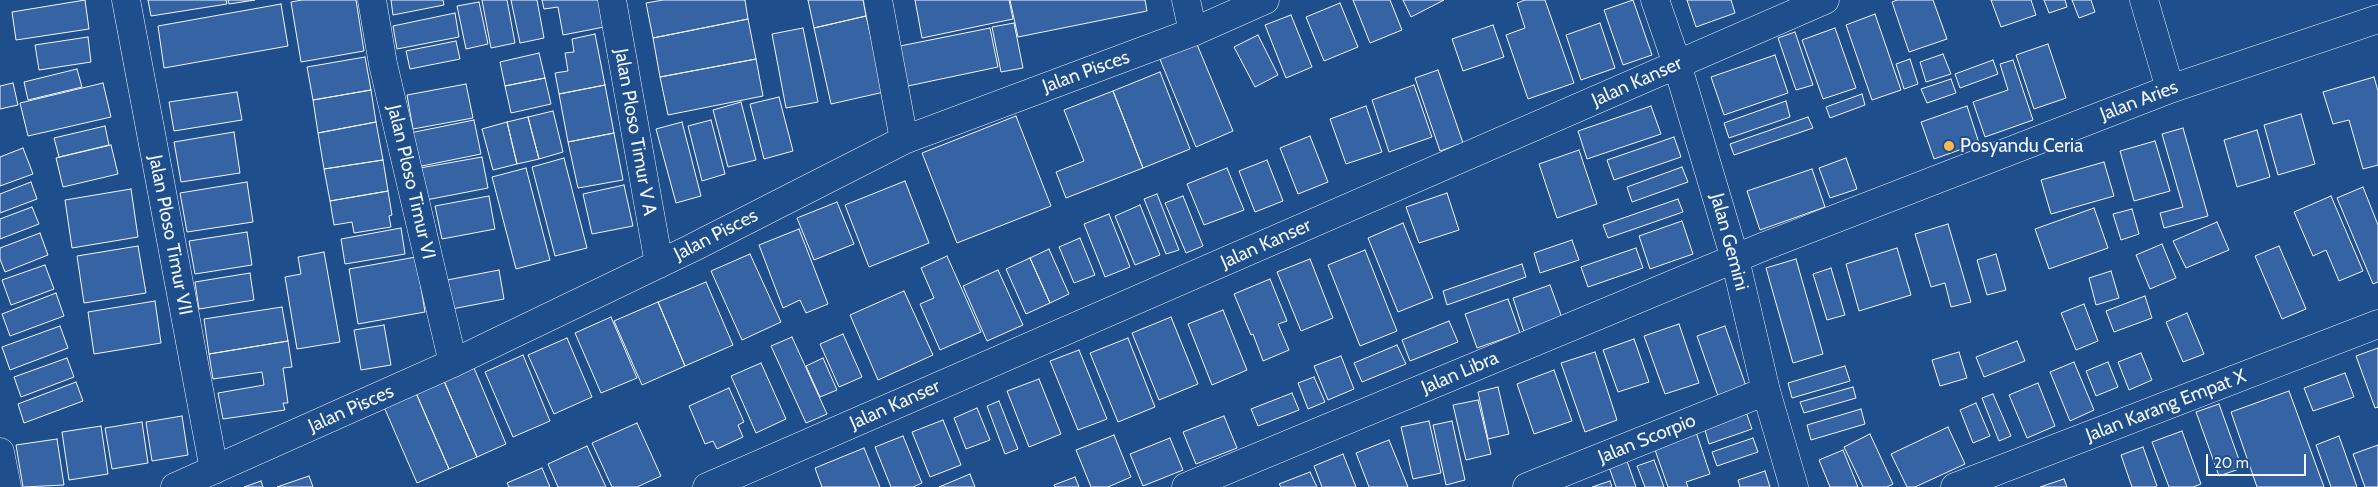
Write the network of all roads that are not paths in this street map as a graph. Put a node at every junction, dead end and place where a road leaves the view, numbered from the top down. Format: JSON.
{"nodes":[{"id":1,"x":126,"y":0,"type":"edge"},
{"id":2,"x":372,"y":0,"type":"edge"},
{"id":3,"x":612,"y":0,"type":"edge"},
{"id":4,"x":878,"y":0,"type":"edge"},
{"id":5,"x":1186,"y":0,"type":"edge"},
{"id":6,"x":1265,"y":0,"type":"edge"},
{"id":7,"x":1655,"y":0,"type":"edge"},
{"id":8,"x":1825,"y":0,"type":"edge"},
{"id":9,"x":2144,"y":0,"type":"edge"},
{"id":10,"x":2378,"y":19,"type":"edge"},
{"id":11,"x":1193,"y":32,"type":"junction"},
{"id":12,"x":1677,"y":64,"type":"junction"},
{"id":13,"x":2170,"y":89,"type":"junction"},
{"id":14,"x":904,"y":140,"type":"junction"},
{"id":15,"x":1735,"y":259,"type":"junction"},
{"id":16,"x":659,"y":264,"type":"junction"},
{"id":17,"x":2378,"y":324,"type":"edge"},
{"id":18,"x":453,"y":363,"type":"junction"},
{"id":19,"x":1766,"y":391,"type":"junction"},
{"id":20,"x":0,"y":452,"type":"edge"},
{"id":21,"x":214,"y":470,"type":"junction"},
{"id":22,"x":7,"y":487,"type":"edge"},
{"id":23,"x":175,"y":487,"type":"edge"},
{"id":24,"x":707,"y":487,"type":"edge"},
{"id":25,"x":1186,"y":487,"type":"edge"},
{"id":26,"x":1527,"y":487,"type":"edge"},
{"id":27,"x":1794,"y":487,"type":"edge"},
{"id":28,"x":1955,"y":487,"type":"edge"}],
"edges":[{"from":1,"to":21,"type":"street","name":"Jalan Ploso Timur VII"},
{"from":2,"to":18,"type":"street","name":"Jalan Ploso Timur VI"},
{"from":3,"to":16,"type":"street","name":"Jalan Ploso Timur V A"},
{"from":4,"to":14,"type":"street"},
{"from":5,"to":11,"type":"street"},
{"from":6,"to":11,"type":"street","name":"Jalan Pisces"},
{"from":7,"to":12,"type":"street","name":"Jalan Gemini"},
{"from":8,"to":12,"type":"street","name":"Jalan Kanser"},
{"from":9,"to":13,"type":"street"},
{"from":10,"to":13,"type":"street","name":"Jalan Aries"},
{"from":11,"to":14,"type":"street","name":"Jalan Pisces"},
{"from":12,"to":15,"type":"street","name":"Jalan Gemini"},
{"from":12,"to":24,"type":"street","name":"Jalan Kanser"},
{"from":13,"to":15,"type":"street","name":"Jalan Aries"},
{"from":14,"to":16,"type":"street","name":"Jalan Pisces"},
{"from":15,"to":19,"type":"street","name":"Jalan Gemini"},
{"from":15,"to":25,"type":"street","name":"Jalan Libra"},
{"from":16,"to":18,"type":"street","name":"Jalan Pisces"},
{"from":17,"to":28,"type":"street","name":"Jalan Karang Empat X"},
{"from":18,"to":21,"type":"street","name":"Jalan Pisces"},
{"from":19,"to":26,"type":"street","name":"Jalan Scorpio"},
{"from":19,"to":27,"type":"street","name":"Jalan Gemini"},
{"from":20,"to":22,"type":"street"},
{"from":21,"to":23,"type":"street","name":"Jalan Pisces"}]}
